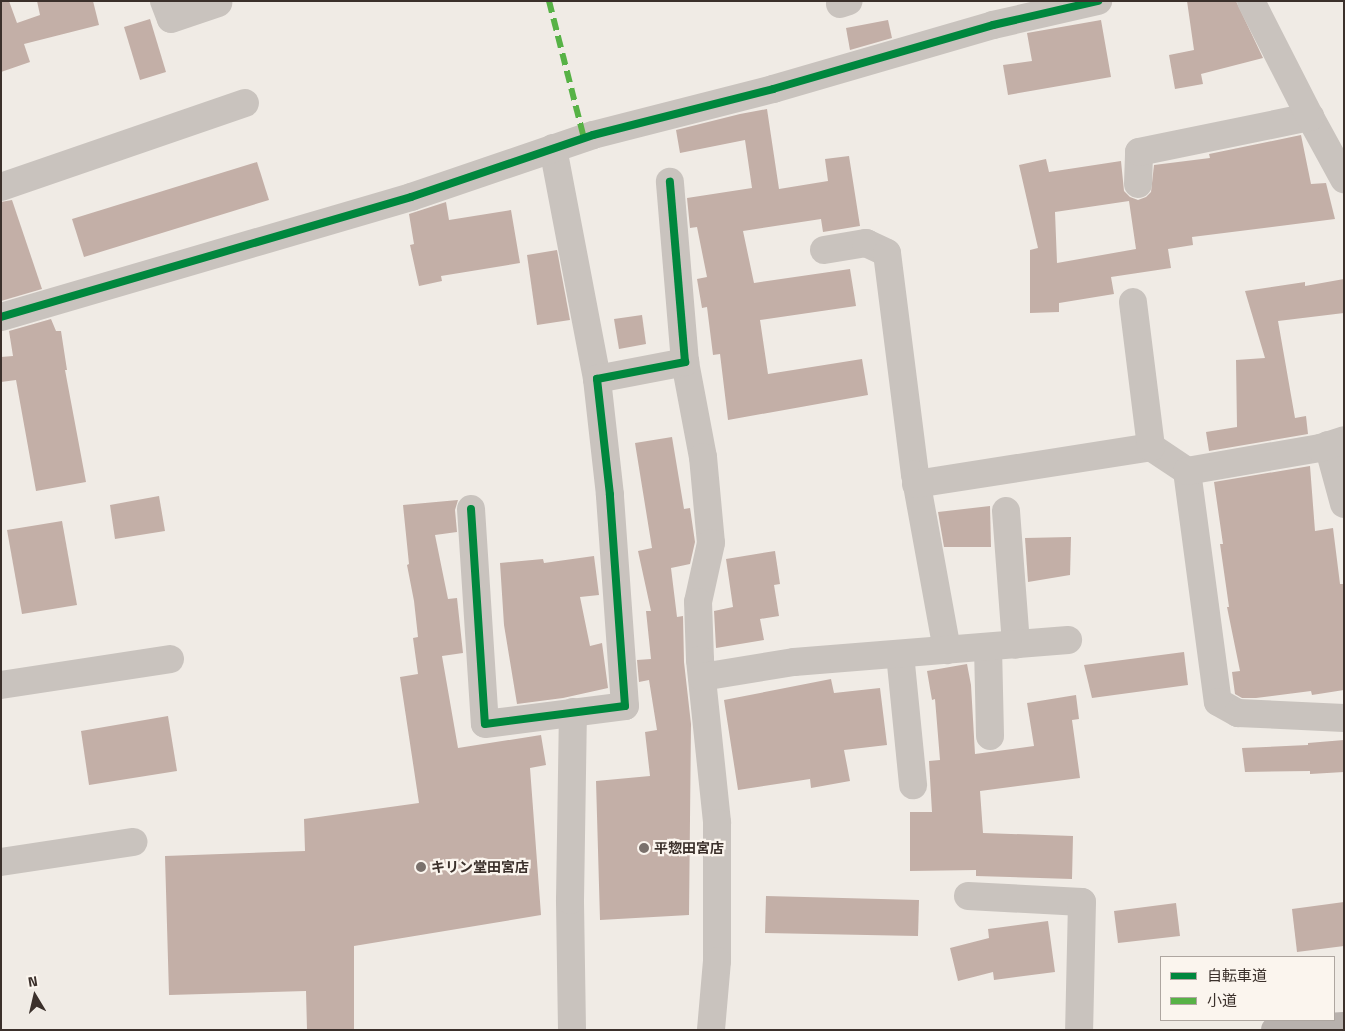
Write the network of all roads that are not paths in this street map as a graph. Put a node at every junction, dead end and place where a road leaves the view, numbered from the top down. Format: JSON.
{"nodes":[{"id":1,"x":164,"y":1,"type":"edge"},
{"id":2,"x":1098,"y":1,"type":"edge"},
{"id":3,"x":1251,"y":1,"type":"edge"},
{"id":4,"x":218,"y":3,"type":"dead end"},
{"id":5,"x":246,"y":103,"type":"dead end"},
{"id":6,"x":1310,"y":117,"type":"junction"},
{"id":7,"x":553,"y":148,"type":"junction"},
{"id":8,"x":1344,"y":179,"type":"edge"},
{"id":9,"x":670,"y":182,"type":"dead end"},
{"id":10,"x":1138,"y":184,"type":"dead end"},
{"id":11,"x":1,"y":187,"type":"edge"},
{"id":12,"x":824,"y":250,"type":"dead end"},
{"id":13,"x":1133,"y":302,"type":"dead end"},
{"id":14,"x":1,"y":317,"type":"edge"},
{"id":15,"x":685,"y":362,"type":"junction"},
{"id":16,"x":597,"y":379,"type":"junction"},
{"id":17,"x":1336,"y":442,"type":"edge"},
{"id":18,"x":1151,"y":447,"type":"junction"},
{"id":19,"x":1186,"y":471,"type":"junction"},
{"id":20,"x":916,"y":484,"type":"junction"},
{"id":21,"x":1344,"y":504,"type":"edge"},
{"id":22,"x":472,"y":509,"type":"dead end"},
{"id":23,"x":1006,"y":511,"type":"dead end"},
{"id":24,"x":1068,"y":640,"type":"dead end"},
{"id":25,"x":1016,"y":645,"type":"junction"},
{"id":26,"x":988,"y":646,"type":"junction"},
{"id":27,"x":947,"y":650,"type":"junction"},
{"id":28,"x":900,"y":654,"type":"junction"},
{"id":29,"x":170,"y":660,"type":"dead end"},
{"id":30,"x":702,"y":677,"type":"junction"},
{"id":31,"x":1,"y":685,"type":"edge"},
{"id":32,"x":573,"y":712,"type":"junction"},
{"id":33,"x":1344,"y":718,"type":"edge"},
{"id":34,"x":990,"y":736,"type":"dead end"},
{"id":35,"x":913,"y":785,"type":"dead end"},
{"id":36,"x":133,"y":842,"type":"dead end"},
{"id":37,"x":1,"y":862,"type":"edge"},
{"id":38,"x":968,"y":896,"type":"dead end"},
{"id":39,"x":1344,"y":1026,"type":"edge"},
{"id":40,"x":572,"y":1030,"type":"edge"},
{"id":41,"x":711,"y":1030,"type":"edge"},
{"id":42,"x":1079,"y":1030,"type":"edge"},
{"id":43,"x":1275,"y":1030,"type":"edge"}],
"edges":[{"from":1,"to":4,"type":"street"},
{"from":2,"to":7,"type":"street"},
{"from":3,"to":6,"type":"street"},
{"from":5,"to":11,"type":"street"},
{"from":6,"to":8,"type":"street"},
{"from":6,"to":10,"type":"street"},
{"from":7,"to":14,"type":"street"},
{"from":7,"to":16,"type":"street"},
{"from":9,"to":15,"type":"street"},
{"from":12,"to":20,"type":"street"},
{"from":13,"to":18,"type":"street"},
{"from":15,"to":16,"type":"street"},
{"from":15,"to":30,"type":"street"},
{"from":16,"to":32,"type":"street"},
{"from":17,"to":19,"type":"street"},
{"from":17,"to":21,"type":"street"},
{"from":18,"to":19,"type":"street"},
{"from":18,"to":20,"type":"street"},
{"from":19,"to":33,"type":"street"},
{"from":20,"to":27,"type":"street"},
{"from":22,"to":32,"type":"street"},
{"from":23,"to":25,"type":"street"},
{"from":24,"to":25,"type":"street"},
{"from":25,"to":26,"type":"street"},
{"from":26,"to":27,"type":"street"},
{"from":26,"to":34,"type":"street"},
{"from":27,"to":28,"type":"street"},
{"from":28,"to":30,"type":"street"},
{"from":28,"to":35,"type":"street"},
{"from":29,"to":31,"type":"street"},
{"from":30,"to":41,"type":"street"},
{"from":32,"to":40,"type":"street"},
{"from":36,"to":37,"type":"street"},
{"from":38,"to":42,"type":"street"},
{"from":39,"to":43,"type":"main road"}]}
